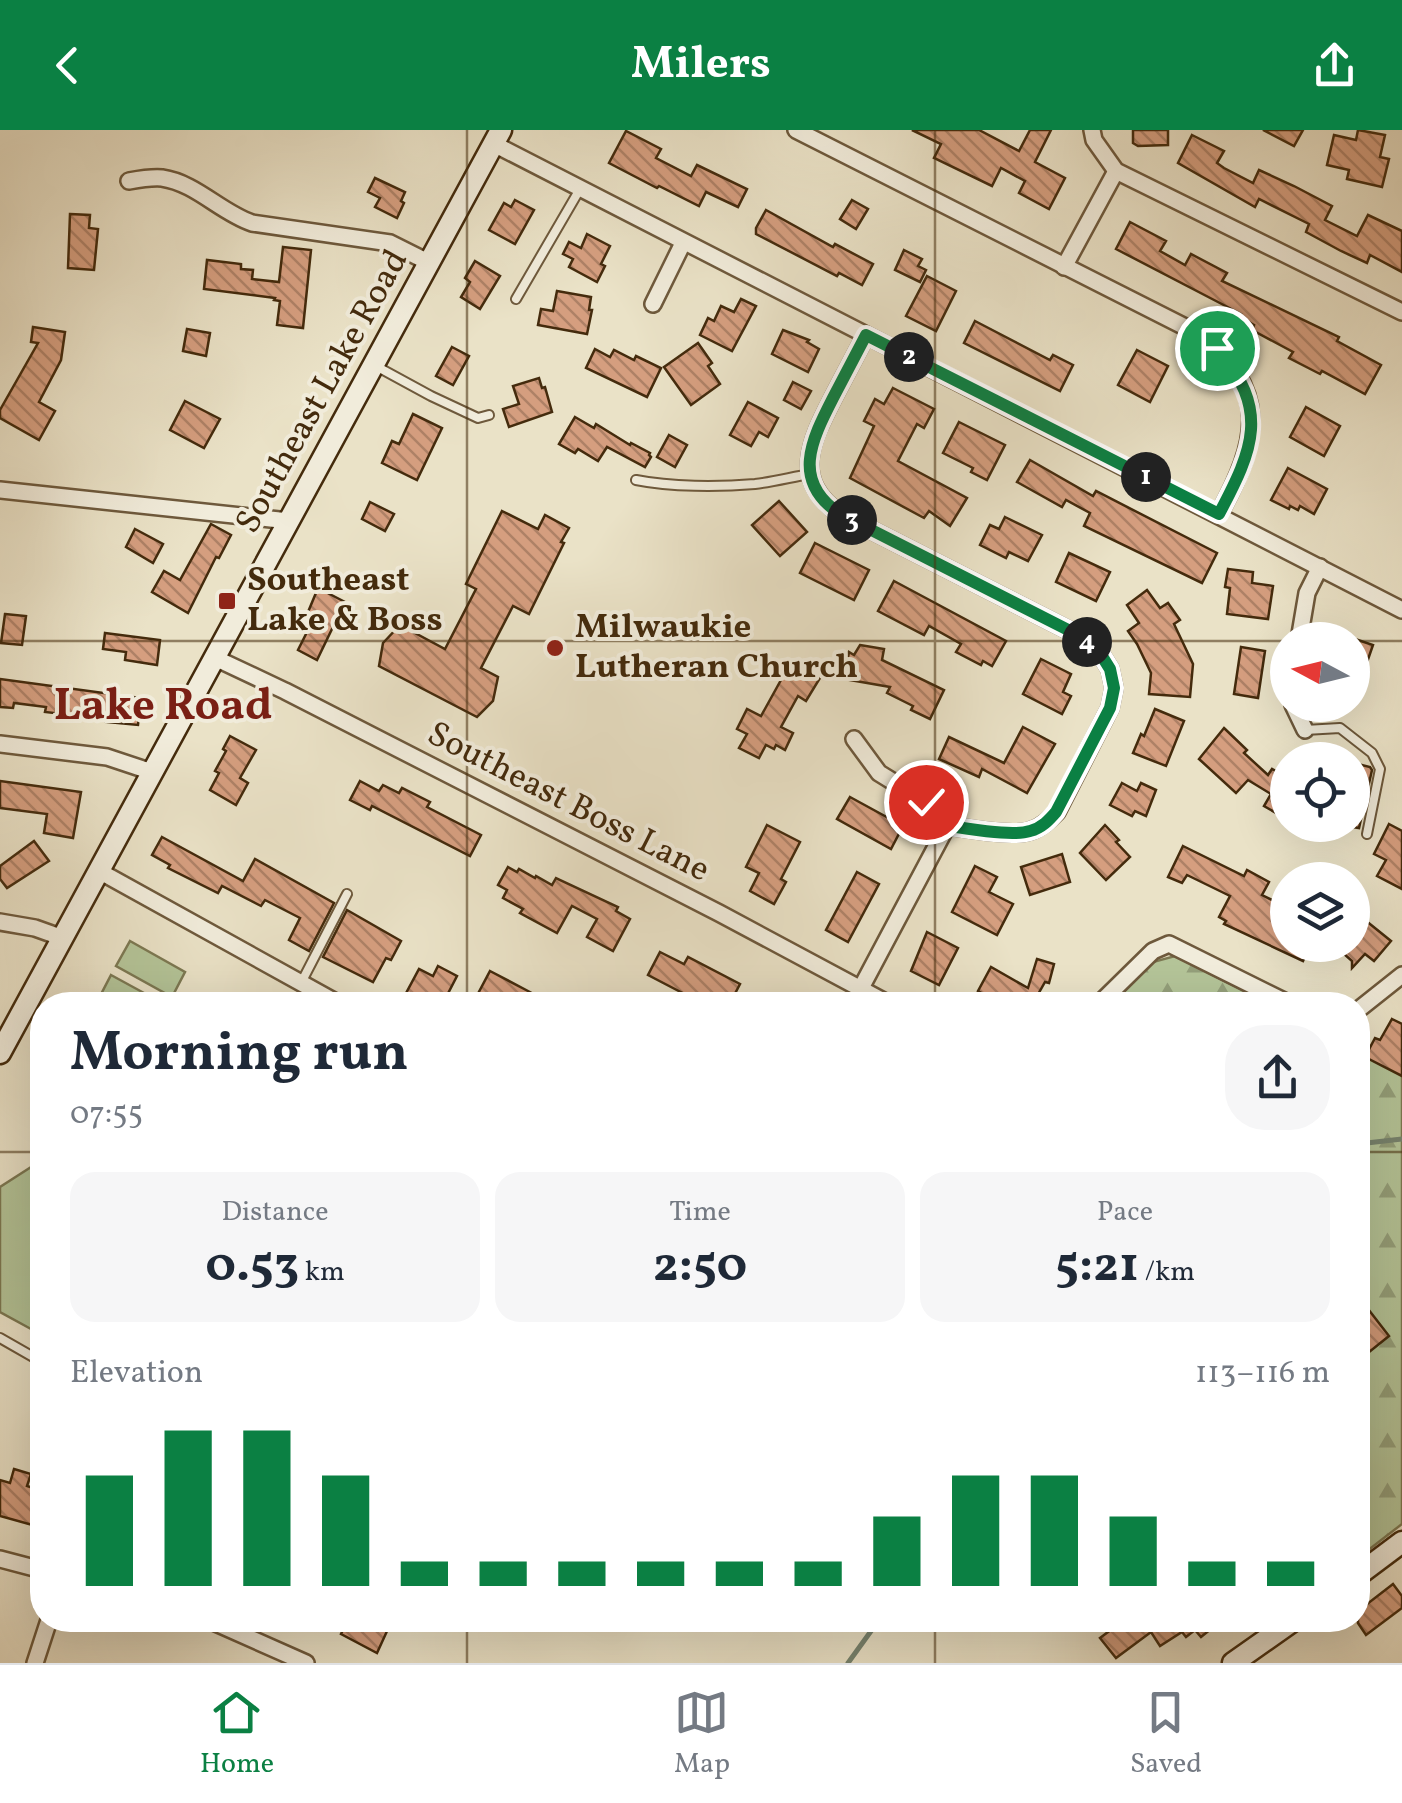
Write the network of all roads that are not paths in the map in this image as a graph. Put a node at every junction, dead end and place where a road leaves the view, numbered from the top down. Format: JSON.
{"nodes":[{"id":1,"x":796,"y":130,"type":"edge"},
{"id":2,"x":1092,"y":130,"type":"edge"},
{"id":3,"x":498,"y":137,"type":"edge"},
{"id":4,"x":1116,"y":171,"type":"junction"},
{"id":5,"x":129,"y":180,"type":"dead end"},
{"id":6,"x":580,"y":190,"type":"junction"},
{"id":7,"x":684,"y":243,"type":"junction"},
{"id":8,"x":430,"y":263,"type":"junction"},
{"id":9,"x":1064,"y":268,"type":"junction"},
{"id":10,"x":516,"y":298,"type":"dead end"},
{"id":11,"x":653,"y":304,"type":"dead end"},
{"id":12,"x":1402,"y":312,"type":"edge"},
{"id":13,"x":866,"y":335,"type":"junction"},
{"id":14,"x":374,"y":365,"type":"junction"},
{"id":15,"x":489,"y":415,"type":"dead end"},
{"id":16,"x":810,"y":474,"type":"junction"},
{"id":17,"x":636,"y":480,"type":"dead end"},
{"id":18,"x":0,"y":490,"type":"edge"},
{"id":19,"x":1219,"y":514,"type":"junction"},
{"id":20,"x":289,"y":521,"type":"junction"},
{"id":21,"x":1320,"y":567,"type":"junction"},
{"id":22,"x":1402,"y":610,"type":"edge"},
{"id":23,"x":1302,"y":622,"type":"edge"},
{"id":24,"x":216,"y":658,"type":"junction"},
{"id":25,"x":1301,"y":722,"type":"edge"},
{"id":26,"x":1305,"y":730,"type":"joint"},
{"id":27,"x":854,"y":739,"type":"dead end"},
{"id":28,"x":1358,"y":742,"type":"edge"},
{"id":29,"x":0,"y":744,"type":"edge"},
{"id":30,"x":1370,"y":751,"type":"edge"},
{"id":31,"x":152,"y":772,"type":"junction"},
{"id":32,"x":1370,"y":819,"type":"edge"},
{"id":33,"x":947,"y":826,"type":"junction"},
{"id":34,"x":99,"y":871,"type":"junction"},
{"id":35,"x":347,"y":894,"type":"dead end"},
{"id":36,"x":0,"y":922,"type":"edge"},
{"id":37,"x":63,"y":938,"type":"junction"},
{"id":38,"x":1402,"y":975,"type":"edge"},
{"id":39,"x":301,"y":983,"type":"junction"},
{"id":40,"x":861,"y":988,"type":"junction"},
{"id":41,"x":33,"y":992,"type":"edge"},
{"id":42,"x":317,"y":992,"type":"edge"},
{"id":43,"x":868,"y":992,"type":"edge"},
{"id":44,"x":1111,"y":992,"type":"edge"},
{"id":45,"x":1267,"y":992,"type":"edge"},
{"id":46,"x":30,"y":998,"type":"edge"},
{"id":47,"x":1370,"y":1000,"type":"edge"},
{"id":48,"x":0,"y":1053,"type":"edge"},
{"id":49,"x":0,"y":1338,"type":"edge"},
{"id":50,"x":30,"y":1355,"type":"edge"},
{"id":51,"x":1402,"y":1542,"type":"edge"},
{"id":52,"x":0,"y":1558,"type":"edge"},
{"id":53,"x":1370,"y":1566,"type":"edge"},
{"id":54,"x":30,"y":1567,"type":"edge"},
{"id":55,"x":45,"y":1632,"type":"edge"},
{"id":56,"x":236,"y":1632,"type":"edge"},
{"id":57,"x":1277,"y":1632,"type":"edge"},
{"id":58,"x":35,"y":1663,"type":"edge"},
{"id":59,"x":306,"y":1663,"type":"edge"},
{"id":60,"x":1233,"y":1663,"type":"edge"}],
"edges":[{"from":1,"to":9,"type":"street"},
{"from":2,"to":4,"type":"street"},
{"from":3,"to":6,"type":"street"},
{"from":3,"to":8,"type":"main road","name":"Southeast Lake Road"},
{"from":4,"to":9,"type":"street"},
{"from":4,"to":12,"type":"street"},
{"from":5,"to":8,"type":"street"},
{"from":6,"to":7,"type":"street"},
{"from":6,"to":10,"type":"lane"},
{"from":7,"to":11,"type":"street"},
{"from":7,"to":13,"type":"street"},
{"from":8,"to":14,"type":"main road","name":"Southeast Lake Road"},
{"from":9,"to":19,"type":"street"},
{"from":13,"to":16,"type":"street"},
{"from":13,"to":19,"type":"street"},
{"from":14,"to":15,"type":"lane"},
{"from":14,"to":20,"type":"main road","name":"Southeast Lake Road"},
{"from":16,"to":17,"type":"lane"},
{"from":16,"to":33,"type":"street"},
{"from":18,"to":20,"type":"street"},
{"from":19,"to":21,"type":"street"},
{"from":20,"to":24,"type":"main road","name":"Southeast Lake Road"},
{"from":21,"to":22,"type":"street"},
{"from":21,"to":23,"type":"street"},
{"from":24,"to":31,"type":"main road","name":"Southeast Lake Road"},
{"from":24,"to":40,"type":"street","name":"Southeast Boss Lane"},
{"from":25,"to":26,"type":"street"},
{"from":26,"to":28,"type":"lane"},
{"from":27,"to":33,"type":"street"},
{"from":29,"to":31,"type":"street"},
{"from":30,"to":32,"type":"lane"},
{"from":31,"to":34,"type":"main road","name":"Southeast Lake Road"},
{"from":33,"to":40,"type":"street"},
{"from":34,"to":37,"type":"main road","name":"Southeast Lake Road"},
{"from":34,"to":39,"type":"street"},
{"from":35,"to":39,"type":"lane"},
{"from":36,"to":37,"type":"street"},
{"from":37,"to":41,"type":"main road","name":"Southeast Lake Road"},
{"from":38,"to":47,"type":"street"},
{"from":39,"to":42,"type":"street"},
{"from":40,"to":43,"type":"street","name":"Southeast Boss Lane"},
{"from":44,"to":45,"type":"street"},
{"from":46,"to":48,"type":"main road","name":"Southeast Lake Road"},
{"from":49,"to":50,"type":"lane"},
{"from":51,"to":53,"type":"main road"},
{"from":52,"to":54,"type":"street"},
{"from":55,"to":58,"type":"street"},
{"from":56,"to":59,"type":"street"},
{"from":57,"to":60,"type":"main road"}]}
